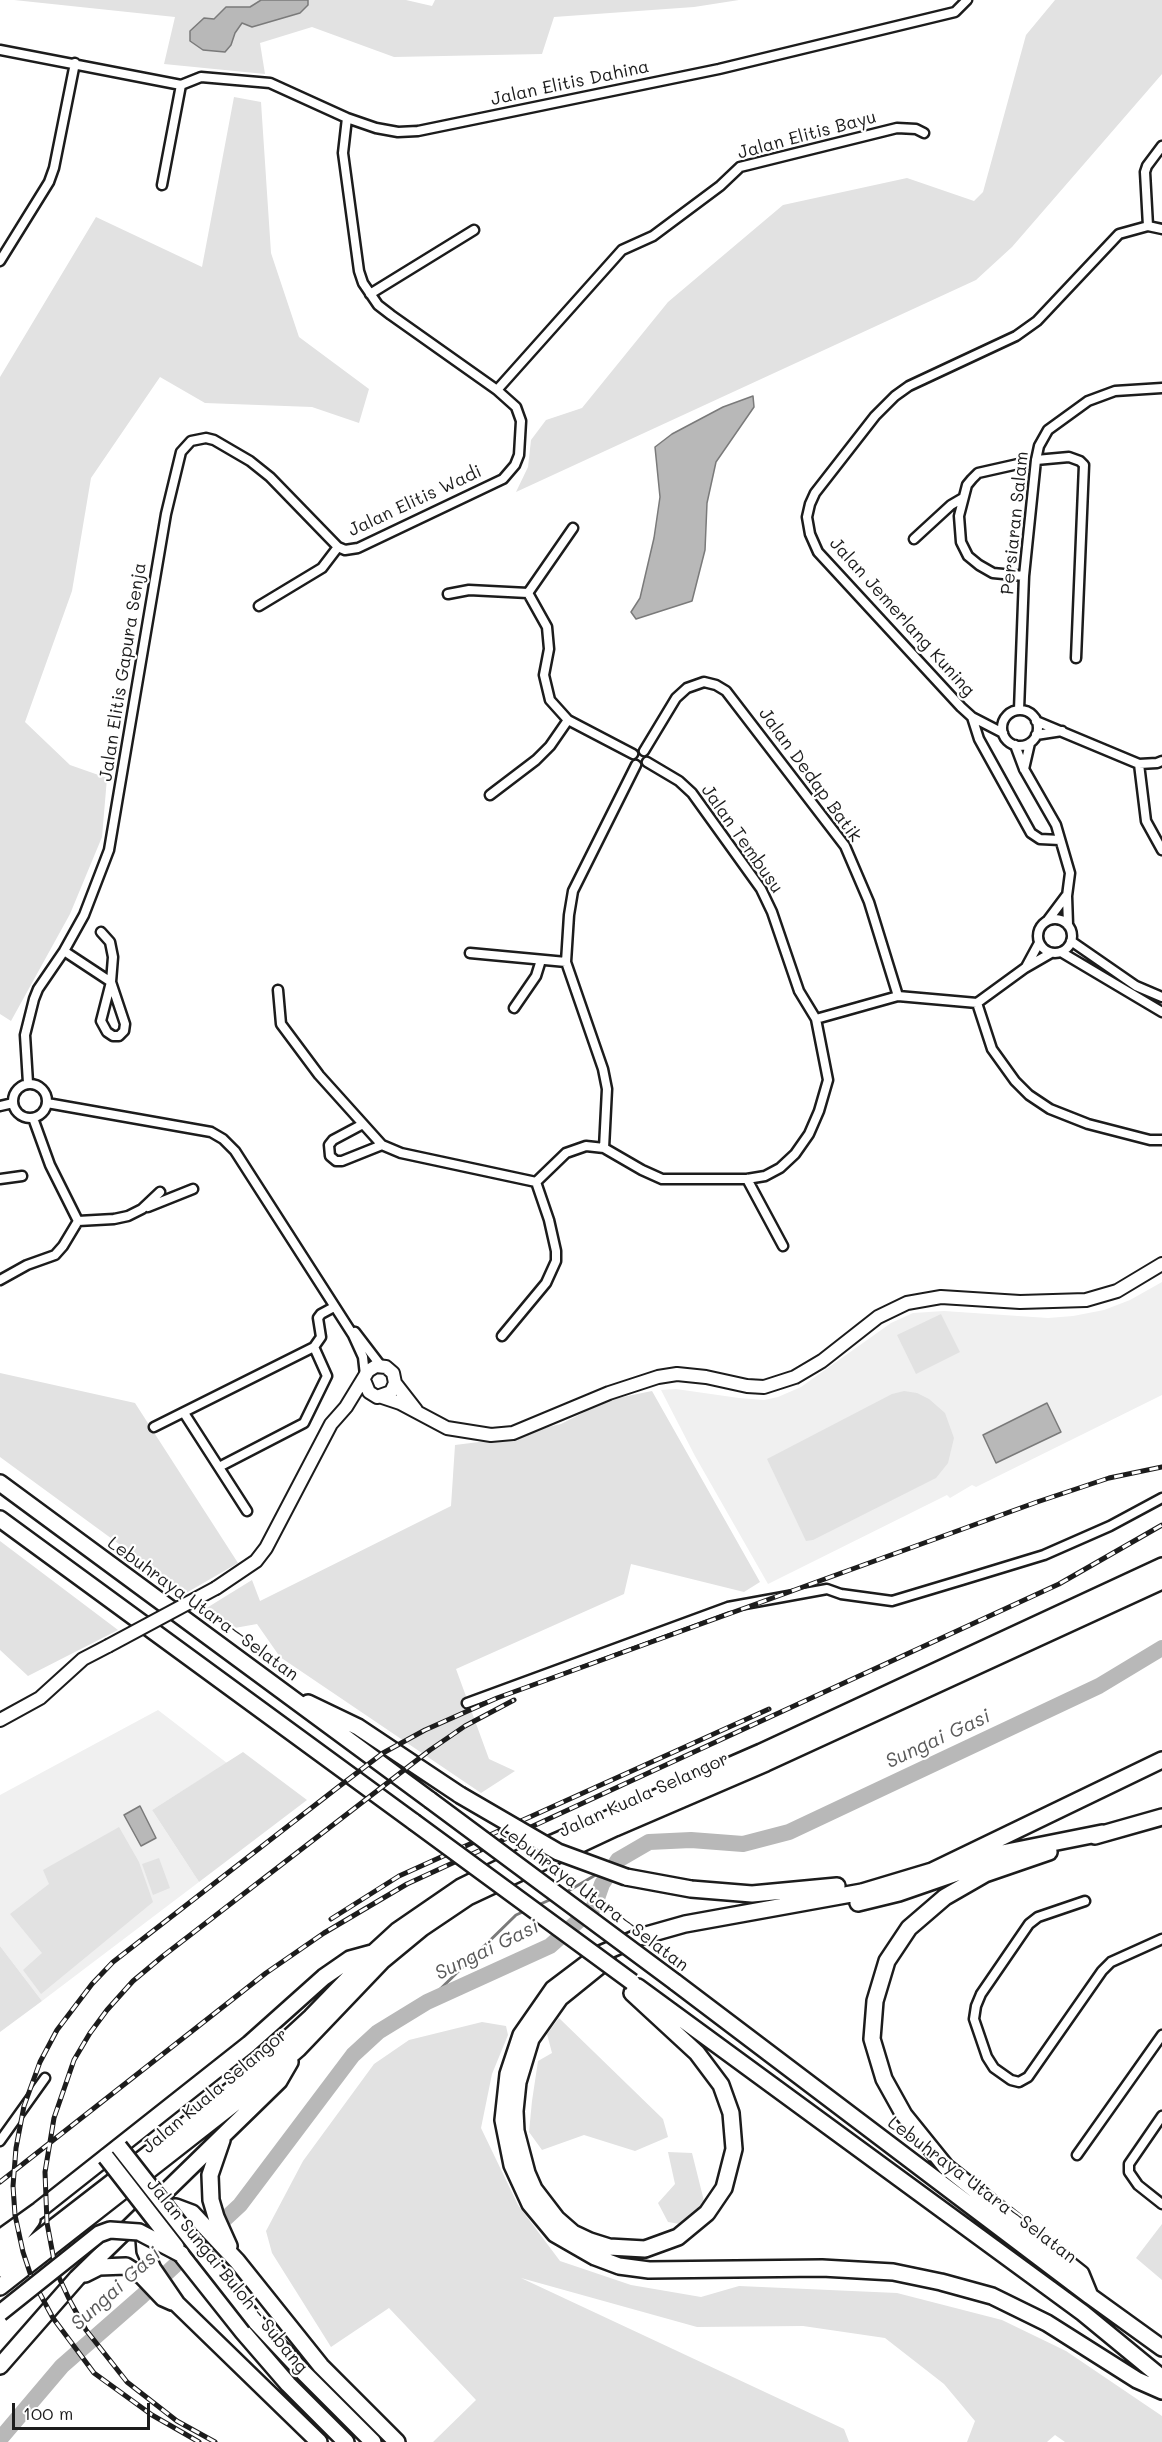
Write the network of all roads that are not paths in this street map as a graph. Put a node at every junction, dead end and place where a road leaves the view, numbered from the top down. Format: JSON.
{"nodes":[{"id":1,"x":967,"y":0,"type":"edge"},
{"id":2,"x":0,"y":50,"type":"edge"},
{"id":3,"x":75,"y":63,"type":"junction"},
{"id":4,"x":181,"y":85,"type":"junction"},
{"id":5,"x":347,"y":118,"type":"junction"},
{"id":6,"x":924,"y":133,"type":"dead end"},
{"id":7,"x":1162,"y":146,"type":"edge"},
{"id":8,"x":162,"y":185,"type":"dead end"},
{"id":9,"x":1148,"y":226,"type":"junction"},
{"id":10,"x":1162,"y":229,"type":"edge"},
{"id":11,"x":474,"y":230,"type":"dead end"},
{"id":12,"x":0,"y":261,"type":"edge"},
{"id":13,"x":370,"y":294,"type":"junction"},
{"id":14,"x":1162,"y":388,"type":"edge"},
{"id":15,"x":496,"y":390,"type":"junction"},
{"id":16,"x":1036,"y":460,"type":"junction"},
{"id":17,"x":1018,"y":464,"type":"dead end"},
{"id":18,"x":963,"y":498,"type":"junction"},
{"id":19,"x":573,"y":528,"type":"dead end"},
{"id":20,"x":914,"y":539,"type":"dead end"},
{"id":21,"x":338,"y":547,"type":"junction"},
{"id":22,"x":1024,"y":576,"type":"junction"},
{"id":23,"x":528,"y":593,"type":"junction"},
{"id":24,"x":448,"y":594,"type":"dead end"},
{"id":25,"x":259,"y":606,"type":"dead end"},
{"id":26,"x":1076,"y":658,"type":"dead end"},
{"id":27,"x":1019,"y":710,"type":"junction"},
{"id":28,"x":972,"y":717,"type":"junction"},
{"id":29,"x":1006,"y":717,"type":"junction"},
{"id":30,"x":568,"y":720,"type":"junction"},
{"id":31,"x":1036,"y":721,"type":"junction"},
{"id":32,"x":985,"y":722,"type":"junction"},
{"id":33,"x":1062,"y":731,"type":"junction"},
{"id":34,"x":1003,"y":733,"type":"junction"},
{"id":35,"x":1033,"y":739,"type":"junction"},
{"id":36,"x":1015,"y":745,"type":"junction"},
{"id":37,"x":644,"y":751,"type":"junction"},
{"id":38,"x":633,"y":754,"type":"junction"},
{"id":39,"x":1162,"y":761,"type":"edge"},
{"id":40,"x":647,"y":762,"type":"junction"},
{"id":41,"x":1139,"y":764,"type":"junction"},
{"id":42,"x":636,"y":765,"type":"junction"},
{"id":43,"x":1024,"y":769,"type":"junction"},
{"id":44,"x":490,"y":795,"type":"dead end"},
{"id":45,"x":1060,"y":840,"type":"junction"},
{"id":46,"x":1162,"y":850,"type":"edge"},
{"id":47,"x":1066,"y":896,"type":"junction"},
{"id":48,"x":1048,"y":920,"type":"junction"},
{"id":49,"x":1068,"y":925,"type":"junction"},
{"id":50,"x":101,"y":932,"type":"dead end"},
{"id":51,"x":1071,"y":941,"type":"junction"},
{"id":52,"x":1039,"y":943,"type":"junction"},
{"id":53,"x":64,"y":951,"type":"junction"},
{"id":54,"x":1061,"y":952,"type":"junction"},
{"id":55,"x":470,"y":953,"type":"dead end"},
{"id":56,"x":1051,"y":953,"type":"junction"},
{"id":57,"x":541,"y":960,"type":"junction"},
{"id":58,"x":566,"y":962,"type":"junction"},
{"id":59,"x":1025,"y":968,"type":"junction"},
{"id":60,"x":111,"y":982,"type":"junction"},
{"id":61,"x":278,"y":990,"type":"dead end"},
{"id":62,"x":898,"y":996,"type":"junction"},
{"id":63,"x":1162,"y":997,"type":"edge"},
{"id":64,"x":977,"y":1003,"type":"junction"},
{"id":65,"x":514,"y":1008,"type":"dead end"},
{"id":66,"x":1162,"y":1012,"type":"edge"},
{"id":67,"x":816,"y":1019,"type":"junction"},
{"id":68,"x":28,"y":1083,"type":"junction"},
{"id":69,"x":13,"y":1103,"type":"junction"},
{"id":70,"x":47,"y":1103,"type":"junction"},
{"id":71,"x":0,"y":1106,"type":"edge"},
{"id":72,"x":33,"y":1118,"type":"junction"},
{"id":73,"x":363,"y":1124,"type":"junction"},
{"id":74,"x":1162,"y":1140,"type":"edge"},
{"id":75,"x":382,"y":1145,"type":"junction"},
{"id":76,"x":604,"y":1148,"type":"junction"},
{"id":77,"x":22,"y":1176,"type":"dead end"},
{"id":78,"x":0,"y":1179,"type":"edge"},
{"id":79,"x":747,"y":1179,"type":"junction"},
{"id":80,"x":536,"y":1182,"type":"junction"},
{"id":81,"x":193,"y":1189,"type":"dead end"},
{"id":82,"x":160,"y":1192,"type":"dead end"},
{"id":83,"x":142,"y":1209,"type":"junction"},
{"id":84,"x":78,"y":1221,"type":"junction"},
{"id":85,"x":783,"y":1246,"type":"dead end"},
{"id":86,"x":1162,"y":1264,"type":"edge"},
{"id":87,"x":0,"y":1280,"type":"edge"},
{"id":88,"x":334,"y":1307,"type":"junction"},
{"id":89,"x":344,"y":1321,"type":"junction"},
{"id":90,"x":502,"y":1336,"type":"dead end"},
{"id":91,"x":314,"y":1347,"type":"junction"},
{"id":92,"x":381,"y":1366,"type":"junction"},
{"id":93,"x":365,"y":1377,"type":"junction"},
{"id":94,"x":395,"y":1383,"type":"junction"},
{"id":95,"x":377,"y":1396,"type":"junction"},
{"id":96,"x":346,"y":1407,"type":"junction"},
{"id":97,"x":417,"y":1411,"type":"junction"},
{"id":98,"x":184,"y":1413,"type":"junction"},
{"id":99,"x":154,"y":1427,"type":"dead end"},
{"id":100,"x":219,"y":1467,"type":"junction"},
{"id":101,"x":0,"y":1483,"type":"edge"},
{"id":102,"x":1162,"y":1498,"type":"edge"},
{"id":103,"x":247,"y":1511,"type":"dead end"},
{"id":104,"x":0,"y":1519,"type":"edge"},
{"id":105,"x":1162,"y":1566,"type":"edge"},
{"id":106,"x":1162,"y":1581,"type":"edge"},
{"id":107,"x":291,"y":1697,"type":"junction"},
{"id":108,"x":467,"y":1703,"type":"dead end"},
{"id":109,"x":0,"y":1720,"type":"edge"},
{"id":110,"x":1162,"y":1760,"type":"edge"},
{"id":111,"x":1162,"y":1817,"type":"edge"},
{"id":112,"x":1102,"y":1833,"type":"junction"},
{"id":113,"x":980,"y":1847,"type":"junction"},
{"id":114,"x":1085,"y":1900,"type":"dead end"},
{"id":115,"x":1162,"y":1939,"type":"edge"},
{"id":116,"x":373,"y":1953,"type":"junction"},
{"id":117,"x":632,"y":1988,"type":"junction"},
{"id":118,"x":1162,"y":2035,"type":"edge"},
{"id":119,"x":298,"y":2049,"type":"junction"},
{"id":120,"x":45,"y":2078,"type":"dead end"},
{"id":121,"x":1162,"y":2116,"type":"edge"},
{"id":122,"x":224,"y":2134,"type":"junction"},
{"id":123,"x":0,"y":2141,"type":"edge"},
{"id":124,"x":119,"y":2147,"type":"junction"},
{"id":125,"x":1077,"y":2155,"type":"dead end"},
{"id":126,"x":106,"y":2157,"type":"junction"},
{"id":127,"x":1162,"y":2204,"type":"edge"},
{"id":128,"x":39,"y":2210,"type":"junction"},
{"id":129,"x":208,"y":2220,"type":"junction"},
{"id":130,"x":0,"y":2238,"type":"edge"},
{"id":131,"x":0,"y":2252,"type":"edge"},
{"id":132,"x":182,"y":2254,"type":"junction"},
{"id":133,"x":0,"y":2269,"type":"edge"},
{"id":134,"x":147,"y":2273,"type":"junction"},
{"id":135,"x":77,"y":2278,"type":"junction"},
{"id":136,"x":0,"y":2288,"type":"edge"},
{"id":137,"x":1090,"y":2296,"type":"junction"},
{"id":138,"x":0,"y":2313,"type":"edge"},
{"id":139,"x":1162,"y":2348,"type":"edge"},
{"id":140,"x":0,"y":2366,"type":"edge"},
{"id":141,"x":1162,"y":2378,"type":"edge"},
{"id":142,"x":1162,"y":2391,"type":"edge"},
{"id":143,"x":319,"y":2442,"type":"edge"},
{"id":144,"x":346,"y":2442,"type":"edge"},
{"id":145,"x":373,"y":2442,"type":"edge"},
{"id":146,"x":397,"y":2442,"type":"edge"}],
"edges":[{"from":1,"to":5,"type":"street","name":"Jalan Elitis Dahina"},
{"from":2,"to":3,"type":"street"},
{"from":3,"to":4,"type":"street"},
{"from":3,"to":12,"type":"street"},
{"from":4,"to":5,"type":"street","name":"Jalan Elitis Dahina"},
{"from":4,"to":8,"type":"street"},
{"from":5,"to":13,"type":"street"},
{"from":6,"to":15,"type":"street","name":"Jalan Elitis Bayu"},
{"from":7,"to":9,"type":"street"},
{"from":9,"to":10,"type":"street","name":"Jalan Jemerlang Kuning"},
{"from":9,"to":28,"type":"street","name":"Jalan Jemerlang Kuning"},
{"from":11,"to":13,"type":"street"},
{"from":13,"to":15,"type":"street","name":"Jalan Elitis Wadi"},
{"from":14,"to":16,"type":"street","name":"Persiaran Salam"},
{"from":15,"to":21,"type":"street","name":"Jalan Elitis Wadi"},
{"from":16,"to":22,"type":"street","name":"Persiaran Salam"},
{"from":16,"to":26,"type":"street"},
{"from":17,"to":18,"type":"street"},
{"from":18,"to":20,"type":"street"},
{"from":18,"to":22,"type":"street"},
{"from":19,"to":23,"type":"street"},
{"from":21,"to":25,"type":"street","name":"Jalan Elitis Wadi"},
{"from":21,"to":53,"type":"street","name":"Jalan Elitis Gapura Senja"},
{"from":22,"to":27,"type":"street","name":"Persiaran Salam"},
{"from":23,"to":24,"type":"street"},
{"from":23,"to":30,"type":"street"},
{"from":27,"to":29,"type":"street"},
{"from":27,"to":31,"type":"street"},
{"from":28,"to":32,"type":"street","name":"Jalan Jemerlang Kuning"},
{"from":28,"to":45,"type":"street"},
{"from":29,"to":32,"type":"street"},
{"from":29,"to":34,"type":"street"},
{"from":30,"to":38,"type":"street"},
{"from":30,"to":44,"type":"street"},
{"from":31,"to":33,"type":"street"},
{"from":31,"to":35,"type":"street"},
{"from":32,"to":34,"type":"street","name":"Jalan Jemerlang Kuning"},
{"from":33,"to":35,"type":"street"},
{"from":33,"to":41,"type":"street"},
{"from":34,"to":36,"type":"street"},
{"from":35,"to":36,"type":"street"},
{"from":35,"to":43,"type":"street"},
{"from":36,"to":43,"type":"street"},
{"from":37,"to":38,"type":"street"},
{"from":37,"to":40,"type":"street"},
{"from":37,"to":62,"type":"street","name":"Jalan Dedap Batik"},
{"from":38,"to":42,"type":"street"},
{"from":39,"to":41,"type":"street"},
{"from":40,"to":42,"type":"street"},
{"from":40,"to":67,"type":"street","name":"Jalan Tembusu"},
{"from":41,"to":46,"type":"street"},
{"from":42,"to":58,"type":"street"},
{"from":43,"to":45,"type":"street"},
{"from":45,"to":47,"type":"street"},
{"from":47,"to":48,"type":"street"},
{"from":47,"to":49,"type":"street"},
{"from":48,"to":49,"type":"street"},
{"from":48,"to":52,"type":"street"},
{"from":49,"to":51,"type":"street"},
{"from":50,"to":60,"type":"street"},
{"from":51,"to":54,"type":"street"},
{"from":51,"to":63,"type":"street"},
{"from":52,"to":56,"type":"street"},
{"from":52,"to":59,"type":"street"},
{"from":53,"to":60,"type":"street"},
{"from":53,"to":68,"type":"street","name":"Jalan Elitis Gapura Senja"},
{"from":54,"to":56,"type":"street"},
{"from":54,"to":66,"type":"street"},
{"from":55,"to":57,"type":"street"},
{"from":56,"to":59,"type":"street"},
{"from":57,"to":58,"type":"street"},
{"from":57,"to":65,"type":"street"},
{"from":58,"to":76,"type":"street"},
{"from":59,"to":64,"type":"street"},
{"from":60,"to":60,"type":"street"},
{"from":61,"to":73,"type":"street"},
{"from":62,"to":64,"type":"street"},
{"from":62,"to":67,"type":"street"},
{"from":64,"to":74,"type":"street"},
{"from":67,"to":79,"type":"street"},
{"from":68,"to":69,"type":"street"},
{"from":68,"to":70,"type":"street"},
{"from":69,"to":71,"type":"street"},
{"from":69,"to":72,"type":"street"},
{"from":70,"to":72,"type":"street"},
{"from":70,"to":88,"type":"street"},
{"from":72,"to":84,"type":"street"},
{"from":73,"to":75,"type":"street"},
{"from":73,"to":75,"type":"street"},
{"from":75,"to":80,"type":"street"},
{"from":76,"to":79,"type":"street"},
{"from":76,"to":80,"type":"street"},
{"from":77,"to":78,"type":"street"},
{"from":79,"to":85,"type":"street"},
{"from":80,"to":90,"type":"street"},
{"from":81,"to":83,"type":"street"},
{"from":82,"to":83,"type":"street"},
{"from":83,"to":84,"type":"street"},
{"from":84,"to":87,"type":"street"},
{"from":86,"to":97,"type":"street"},
{"from":88,"to":89,"type":"street"},
{"from":88,"to":91,"type":"street"},
{"from":89,"to":92,"type":"street"},
{"from":89,"to":93,"type":"street"},
{"from":91,"to":98,"type":"street"},
{"from":91,"to":100,"type":"street"},
{"from":92,"to":93,"type":"street"},
{"from":92,"to":94,"type":"street"},
{"from":93,"to":95,"type":"street"},
{"from":93,"to":96,"type":"street"},
{"from":94,"to":95,"type":"street"},
{"from":94,"to":97,"type":"street"},
{"from":95,"to":96,"type":"street"},
{"from":95,"to":97,"type":"street"},
{"from":96,"to":109,"type":"street","bridge":true},
{"from":98,"to":99,"type":"street"},
{"from":98,"to":100,"type":"street"},
{"from":100,"to":103,"type":"street"},
{"from":101,"to":107,"type":"highway","name":"Lebuhraya Utara–Selatan"},
{"from":102,"to":108,"type":"street"},
{"from":104,"to":117,"type":"highway","name":"Lebuhraya Utara–Selatan","bridge":true},
{"from":105,"to":116,"type":"highway","name":"Jalan Kuala Selangor"},
{"from":106,"to":119,"type":"highway","name":"Jalan Kuala Selangor"},
{"from":107,"to":113,"type":"highway","bridge":true},
{"from":107,"to":137,"type":"highway","name":"Lebuhraya Utara–Selatan","bridge":true},
{"from":110,"to":113,"type":"highway"},
{"from":111,"to":112,"type":"highway"},
{"from":112,"to":117,"type":"highway"},
{"from":112,"to":137,"type":"highway"},
{"from":113,"to":142,"type":"highway"},
{"from":114,"to":115,"type":"street"},
{"from":116,"to":124,"type":"highway"},
{"from":116,"to":133,"type":"highway","name":"Jalan Kuala Selangor"},
{"from":117,"to":141,"type":"highway","name":"Lebuhraya Utara–Selatan"},
{"from":118,"to":125,"type":"street"},
{"from":119,"to":122,"type":"highway"},
{"from":119,"to":136,"type":"highway","name":"Jalan Kuala Selangor"},
{"from":120,"to":123,"type":"street"},
{"from":121,"to":127,"type":"street"},
{"from":122,"to":129,"type":"highway"},
{"from":122,"to":135,"type":"highway"},
{"from":124,"to":126,"type":"highway","bridge":true},
{"from":124,"to":145,"type":"highway","name":"Jalan Sungai Buloh - Subang","bridge":true},
{"from":126,"to":128,"type":"highway"},
{"from":126,"to":132,"type":"highway","name":"Jalan Sungai Buloh - Subang","bridge":true},
{"from":128,"to":130,"type":"highway"},
{"from":128,"to":131,"type":"highway"},
{"from":129,"to":134,"type":"highway"},
{"from":129,"to":146,"type":"highway"},
{"from":132,"to":138,"type":"highway","bridge":true},
{"from":132,"to":144,"type":"highway","name":"Jalan Sungai Buloh - Subang"},
{"from":134,"to":135,"type":"highway"},
{"from":134,"to":143,"type":"highway"},
{"from":135,"to":140,"type":"highway"},
{"from":137,"to":139,"type":"highway","name":"Lebuhraya Utara–Selatan"}]}
